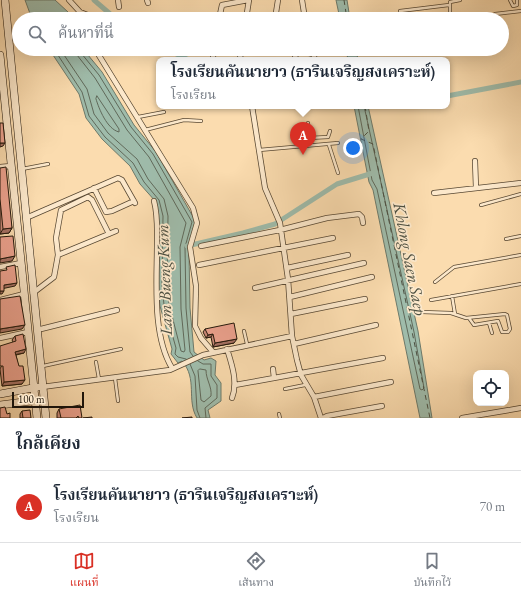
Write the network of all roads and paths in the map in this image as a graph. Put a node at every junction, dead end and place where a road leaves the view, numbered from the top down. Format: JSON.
{"nodes":[{"id":1,"x":5,"y":0,"type":"edge"},
{"id":2,"x":68,"y":0,"type":"edge"},
{"id":3,"x":118,"y":0,"type":"edge"},
{"id":4,"x":249,"y":0,"type":"edge"},
{"id":5,"x":278,"y":0,"type":"edge"},
{"id":6,"x":302,"y":0,"type":"edge"},
{"id":7,"x":460,"y":0,"type":"edge"},
{"id":8,"x":510,"y":0,"type":"edge"},
{"id":9,"x":517,"y":0,"type":"edge"},
{"id":10,"x":232,"y":1,"type":"edge"},
{"id":11,"x":449,"y":5,"type":"junction"},
{"id":12,"x":119,"y":7,"type":"dead end"},
{"id":13,"x":400,"y":11,"type":"dead end"},
{"id":14,"x":521,"y":11,"type":"edge"},
{"id":15,"x":80,"y":12,"type":"edge"},
{"id":16,"x":220,"y":12,"type":"edge"},
{"id":17,"x":247,"y":12,"type":"edge"},
{"id":18,"x":276,"y":12,"type":"edge"},
{"id":19,"x":303,"y":12,"type":"edge"},
{"id":20,"x":450,"y":12,"type":"edge"},
{"id":21,"x":509,"y":12,"type":"edge"},
{"id":22,"x":0,"y":55,"type":"edge"},
{"id":23,"x":100,"y":56,"type":"edge"},
{"id":24,"x":11,"y":62,"type":"junction"},
{"id":25,"x":1,"y":64,"type":"edge"},
{"id":26,"x":252,"y":109,"type":"edge"},
{"id":27,"x":164,"y":112,"type":"dead end"},
{"id":28,"x":138,"y":117,"type":"junction"},
{"id":29,"x":201,"y":121,"type":"dead end"},
{"id":30,"x":308,"y":123,"type":"dead end"},
{"id":31,"x":144,"y":130,"type":"junction"},
{"id":32,"x":330,"y":131,"type":"dead end"},
{"id":33,"x":309,"y":142,"type":"junction"},
{"id":34,"x":338,"y":143,"type":"dead end"},
{"id":35,"x":329,"y":145,"type":"junction"},
{"id":36,"x":259,"y":150,"type":"junction"},
{"id":37,"x":475,"y":161,"type":"dead end"},
{"id":38,"x":48,"y":164,"type":"dead end"},
{"id":39,"x":12,"y":166,"type":"junction"},
{"id":40,"x":0,"y":167,"type":"edge"},
{"id":41,"x":22,"y":169,"type":"junction"},
{"id":42,"x":338,"y":173,"type":"dead end"},
{"id":43,"x":521,"y":183,"type":"edge"},
{"id":44,"x":94,"y":188,"type":"junction"},
{"id":45,"x":476,"y":188,"type":"junction"},
{"id":46,"x":434,"y":193,"type":"dead end"},
{"id":47,"x":521,"y":194,"type":"edge"},
{"id":48,"x":154,"y":201,"type":"dead end"},
{"id":49,"x":481,"y":205,"type":"dead end"},
{"id":50,"x":26,"y":218,"type":"junction"},
{"id":51,"x":363,"y":223,"type":"dead end"},
{"id":52,"x":280,"y":230,"type":"junction"},
{"id":53,"x":116,"y":231,"type":"dead end"},
{"id":54,"x":109,"y":234,"type":"junction"},
{"id":55,"x":521,"y":236,"type":"edge"},
{"id":56,"x":333,"y":238,"type":"dead end"},
{"id":57,"x":506,"y":239,"type":"dead end"},
{"id":58,"x":201,"y":246,"type":"dead end"},
{"id":59,"x":283,"y":248,"type":"junction"},
{"id":60,"x":58,"y":255,"type":"junction"},
{"id":61,"x":348,"y":255,"type":"dead end"},
{"id":62,"x":521,"y":255,"type":"edge"},
{"id":63,"x":0,"y":260,"type":"edge"},
{"id":64,"x":21,"y":263,"type":"junction"},
{"id":65,"x":364,"y":263,"type":"dead end"},
{"id":66,"x":199,"y":265,"type":"dead end"},
{"id":67,"x":1,"y":267,"type":"edge"},
{"id":68,"x":286,"y":268,"type":"junction"},
{"id":69,"x":372,"y":277,"type":"dead end"},
{"id":70,"x":288,"y":279,"type":"junction"},
{"id":71,"x":434,"y":282,"type":"dead end"},
{"id":72,"x":521,"y":284,"type":"edge"},
{"id":73,"x":255,"y":288,"type":"dead end"},
{"id":74,"x":33,"y":293,"type":"junction"},
{"id":75,"x":24,"y":294,"type":"junction"},
{"id":76,"x":452,"y":296,"type":"junction"},
{"id":77,"x":290,"y":297,"type":"junction"},
{"id":78,"x":365,"y":299,"type":"dead end"},
{"id":79,"x":0,"y":300,"type":"edge"},
{"id":80,"x":431,"y":300,"type":"dead end"},
{"id":81,"x":117,"y":310,"type":"dead end"},
{"id":82,"x":422,"y":312,"type":"dead end"},
{"id":83,"x":291,"y":314,"type":"junction"},
{"id":84,"x":455,"y":314,"type":"junction"},
{"id":85,"x":469,"y":318,"type":"junction"},
{"id":86,"x":489,"y":323,"type":"junction"},
{"id":87,"x":376,"y":325,"type":"dead end"},
{"id":88,"x":37,"y":330,"type":"junction"},
{"id":89,"x":244,"y":331,"type":"dead end"},
{"id":90,"x":28,"y":332,"type":"junction"},
{"id":91,"x":492,"y":333,"type":"dead end"},
{"id":92,"x":292,"y":336,"type":"junction"},
{"id":93,"x":0,"y":338,"type":"edge"},
{"id":94,"x":247,"y":344,"type":"junction"},
{"id":95,"x":294,"y":344,"type":"junction"},
{"id":96,"x":121,"y":348,"type":"dead end"},
{"id":97,"x":227,"y":349,"type":"junction"},
{"id":98,"x":213,"y":352,"type":"junction"},
{"id":99,"x":383,"y":358,"type":"dead end"},
{"id":100,"x":96,"y":362,"type":"dead end"},
{"id":101,"x":40,"y":366,"type":"junction"},
{"id":102,"x":173,"y":368,"type":"junction"},
{"id":103,"x":273,"y":369,"type":"dead end"},
{"id":104,"x":300,"y":373,"type":"junction"},
{"id":105,"x":114,"y":377,"type":"junction"},
{"id":106,"x":274,"y":378,"type":"junction"},
{"id":107,"x":99,"y":379,"type":"junction"},
{"id":108,"x":391,"y":382,"type":"dead end"},
{"id":109,"x":234,"y":385,"type":"junction"},
{"id":110,"x":305,"y":385,"type":"junction"},
{"id":111,"x":42,"y":386,"type":"junction"},
{"id":112,"x":34,"y":387,"type":"junction"},
{"id":113,"x":285,"y":389,"type":"dead end"},
{"id":114,"x":0,"y":394,"type":"edge"},
{"id":115,"x":232,"y":398,"type":"dead end"},
{"id":116,"x":314,"y":398,"type":"junction"},
{"id":117,"x":35,"y":400,"type":"junction"},
{"id":118,"x":43,"y":400,"type":"junction"},
{"id":119,"x":118,"y":401,"type":"dead end"},
{"id":120,"x":0,"y":405,"type":"edge"},
{"id":121,"x":382,"y":406,"type":"dead end"},
{"id":122,"x":521,"y":408,"type":"edge"},
{"id":123,"x":37,"y":418,"type":"edge"},
{"id":124,"x":46,"y":418,"type":"edge"},
{"id":125,"x":322,"y":418,"type":"edge"},
{"id":126,"x":462,"y":418,"type":"edge"}],
"edges":[{"from":1,"to":24,"type":"main road"},
{"from":2,"to":15,"type":"street"},
{"from":3,"to":12,"type":"street"},
{"from":4,"to":10,"type":"street"},
{"from":4,"to":17,"type":"street"},
{"from":5,"to":18,"type":"street"},
{"from":6,"to":19,"type":"street"},
{"from":7,"to":11,"type":"lane"},
{"from":8,"to":9,"type":"lane"},
{"from":10,"to":16,"type":"street"},
{"from":11,"to":13,"type":"lane"},
{"from":11,"to":20,"type":"lane"},
{"from":14,"to":21,"type":"lane"},
{"from":22,"to":25,"type":"main road"},
{"from":23,"to":28,"type":"street"},
{"from":24,"to":25,"type":"main road"},
{"from":24,"to":41,"type":"main road"},
{"from":25,"to":39,"type":"main road"},
{"from":26,"to":36,"type":"street"},
{"from":27,"to":28,"type":"lane"},
{"from":28,"to":31,"type":"street"},
{"from":29,"to":31,"type":"lane"},
{"from":30,"to":33,"type":"lane"},
{"from":31,"to":98,"type":"street"},
{"from":32,"to":33,"type":"lane"},
{"from":33,"to":35,"type":"lane"},
{"from":33,"to":36,"type":"lane"},
{"from":34,"to":35,"type":"lane"},
{"from":35,"to":42,"type":"lane"},
{"from":36,"to":52,"type":"street"},
{"from":37,"to":45,"type":"street"},
{"from":38,"to":41,"type":"lane"},
{"from":39,"to":40,"type":"street"},
{"from":39,"to":64,"type":"main road"},
{"from":41,"to":50,"type":"main road"},
{"from":43,"to":45,"type":"street"},
{"from":44,"to":44,"type":"street"},
{"from":44,"to":50,"type":"street"},
{"from":45,"to":46,"type":"street"},
{"from":47,"to":49,"type":"lane"},
{"from":48,"to":102,"type":"street"},
{"from":50,"to":74,"type":"main road"},
{"from":51,"to":52,"type":"street"},
{"from":52,"to":58,"type":"street"},
{"from":52,"to":59,"type":"street"},
{"from":53,"to":54,"type":"street"},
{"from":54,"to":60,"type":"street"},
{"from":54,"to":60,"type":"street"},
{"from":55,"to":57,"type":"lane"},
{"from":56,"to":59,"type":"street"},
{"from":59,"to":66,"type":"street"},
{"from":59,"to":68,"type":"street"},
{"from":60,"to":74,"type":"street"},
{"from":61,"to":68,"type":"street"},
{"from":62,"to":71,"type":"lane"},
{"from":63,"to":67,"type":"street"},
{"from":64,"to":67,"type":"street"},
{"from":64,"to":75,"type":"main road"},
{"from":65,"to":70,"type":"street"},
{"from":68,"to":70,"type":"street"},
{"from":69,"to":77,"type":"street"},
{"from":70,"to":73,"type":"street"},
{"from":70,"to":77,"type":"street"},
{"from":72,"to":76,"type":"lane"},
{"from":74,"to":88,"type":"main road"},
{"from":75,"to":79,"type":"street"},
{"from":75,"to":90,"type":"main road"},
{"from":76,"to":80,"type":"lane"},
{"from":76,"to":84,"type":"lane"},
{"from":77,"to":83,"type":"street"},
{"from":78,"to":83,"type":"street"},
{"from":81,"to":88,"type":"street"},
{"from":82,"to":84,"type":"lane"},
{"from":83,"to":92,"type":"street"},
{"from":84,"to":85,"type":"lane"},
{"from":85,"to":86,"type":"lane"},
{"from":85,"to":86,"type":"lane"},
{"from":86,"to":91,"type":"lane"},
{"from":87,"to":95,"type":"street"},
{"from":88,"to":101,"type":"main road"},
{"from":89,"to":94,"type":"lane"},
{"from":90,"to":93,"type":"street"},
{"from":90,"to":112,"type":"main road"},
{"from":92,"to":94,"type":"street"},
{"from":92,"to":95,"type":"street"},
{"from":94,"to":97,"type":"street"},
{"from":95,"to":104,"type":"street"},
{"from":96,"to":101,"type":"lane"},
{"from":97,"to":98,"type":"street"},
{"from":97,"to":109,"type":"street"},
{"from":98,"to":102,"type":"street"},
{"from":99,"to":104,"type":"street"},
{"from":100,"to":107,"type":"lane"},
{"from":101,"to":111,"type":"main road"},
{"from":102,"to":105,"type":"street"},
{"from":103,"to":106,"type":"street"},
{"from":104,"to":106,"type":"street"},
{"from":104,"to":110,"type":"street"},
{"from":105,"to":107,"type":"street"},
{"from":105,"to":119,"type":"lane"},
{"from":106,"to":109,"type":"street"},
{"from":107,"to":111,"type":"street"},
{"from":108,"to":116,"type":"street"},
{"from":109,"to":115,"type":"street"},
{"from":110,"to":113,"type":"lane"},
{"from":110,"to":116,"type":"street"},
{"from":111,"to":112,"type":"main road"},
{"from":111,"to":118,"type":"main road"},
{"from":112,"to":114,"type":"main road"},
{"from":112,"to":117,"type":"main road"},
{"from":116,"to":125,"type":"street"},
{"from":117,"to":118,"type":"main road"},
{"from":117,"to":120,"type":"main road"},
{"from":117,"to":123,"type":"main road"},
{"from":118,"to":124,"type":"main road"},
{"from":121,"to":125,"type":"street"},
{"from":122,"to":126,"type":"street"}]}
